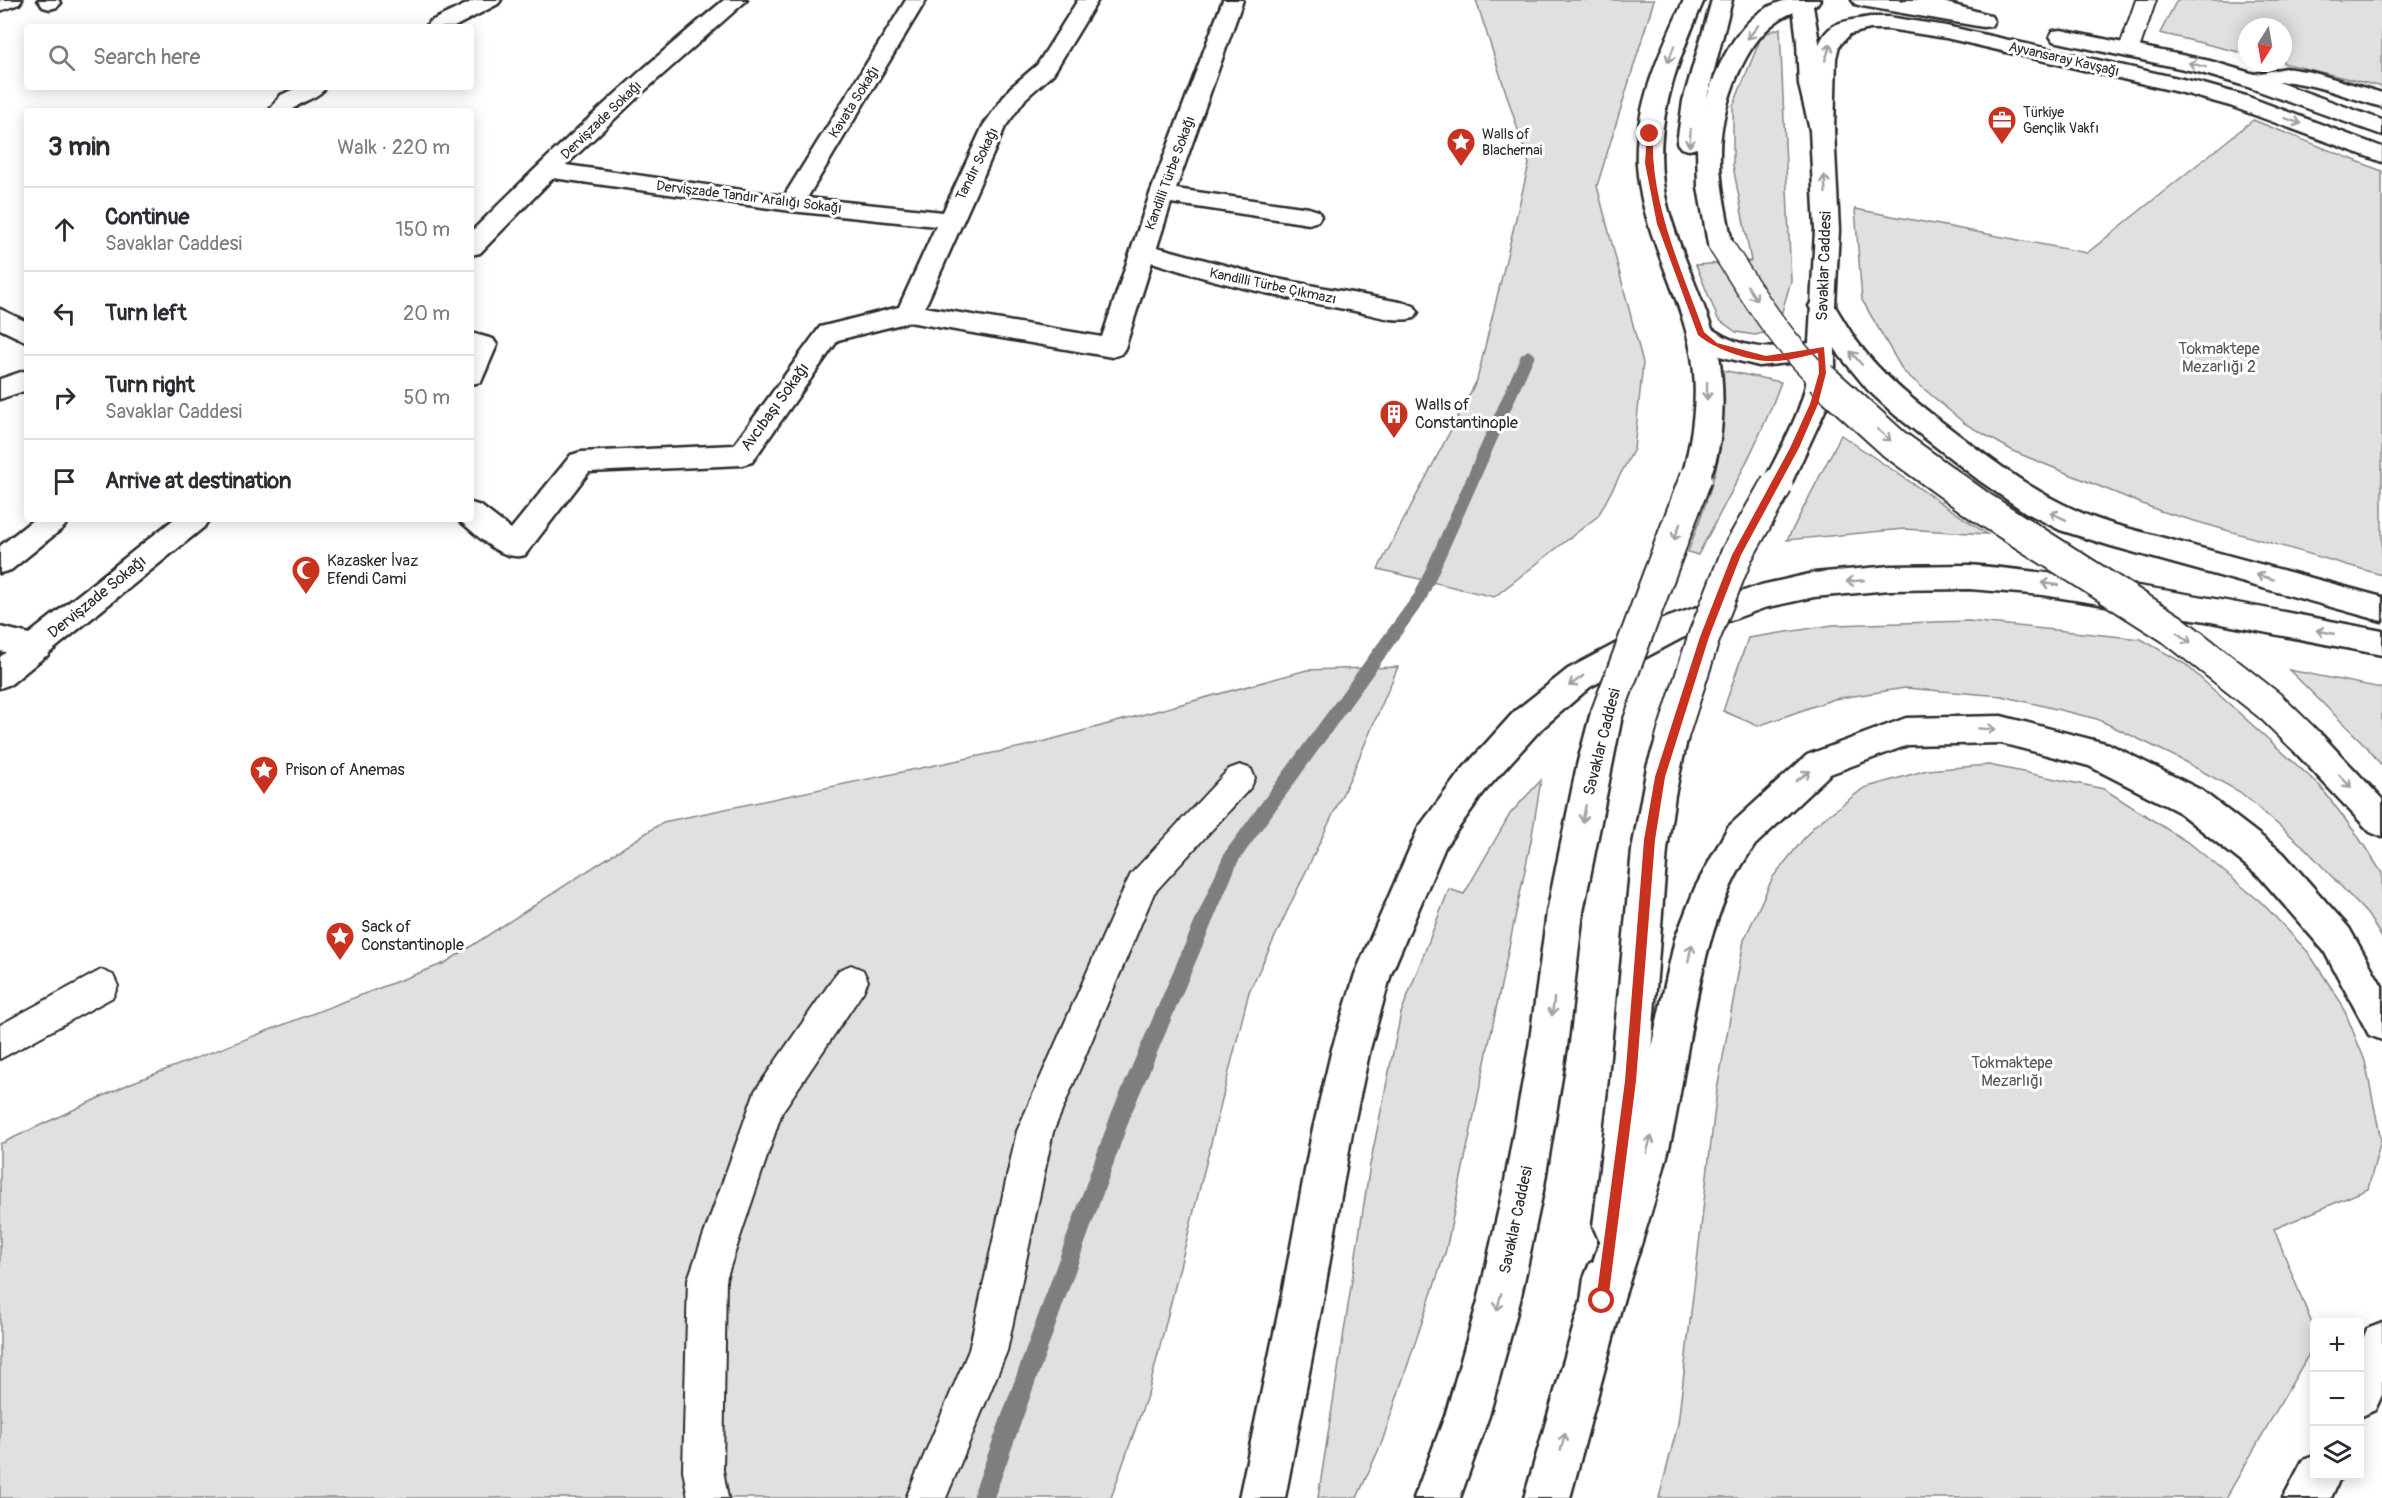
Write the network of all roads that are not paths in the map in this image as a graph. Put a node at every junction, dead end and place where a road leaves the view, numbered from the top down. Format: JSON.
{"nodes":[{"id":1,"x":12,"y":0,"type":"edge"},
{"id":2,"x":491,"y":0,"type":"edge"},
{"id":3,"x":737,"y":0,"type":"edge"},
{"id":4,"x":916,"y":0,"type":"edge"},
{"id":5,"x":1088,"y":0,"type":"edge"},
{"id":6,"x":1233,"y":0,"type":"edge"},
{"id":7,"x":1694,"y":0,"type":"edge"},
{"id":8,"x":1722,"y":0,"type":"edge"},
{"id":9,"x":1862,"y":0,"type":"edge"},
{"id":10,"x":1912,"y":0,"type":"edge"},
{"id":11,"x":2146,"y":0,"type":"edge"},
{"id":12,"x":1805,"y":1,"type":"edge"},
{"id":13,"x":0,"y":5,"type":"edge"},
{"id":14,"x":1983,"y":21,"type":"junction"},
{"id":15,"x":443,"y":24,"type":"edge"},
{"id":16,"x":2037,"y":31,"type":"junction"},
{"id":17,"x":2129,"y":49,"type":"junction"},
{"id":18,"x":2042,"y":54,"type":"junction"},
{"id":19,"x":2253,"y":81,"type":"junction"},
{"id":20,"x":309,"y":90,"type":"edge"},
{"id":21,"x":2382,"y":100,"type":"edge"},
{"id":22,"x":2238,"y":101,"type":"junction"},
{"id":23,"x":282,"y":108,"type":"edge"},
{"id":24,"x":2382,"y":128,"type":"edge"},
{"id":25,"x":1822,"y":130,"type":"junction"},
{"id":26,"x":2382,"y":154,"type":"edge"},
{"id":27,"x":548,"y":170,"type":"junction"},
{"id":28,"x":1162,"y":194,"type":"junction"},
{"id":29,"x":791,"y":204,"type":"junction"},
{"id":30,"x":1309,"y":216,"type":"dead end"},
{"id":31,"x":950,"y":220,"type":"junction"},
{"id":32,"x":474,"y":244,"type":"edge"},
{"id":33,"x":1720,"y":244,"type":"junction"},
{"id":34,"x":1143,"y":251,"type":"junction"},
{"id":35,"x":1822,"y":306,"type":"junction"},
{"id":36,"x":1405,"y":312,"type":"dead end"},
{"id":37,"x":909,"y":313,"type":"junction"},
{"id":38,"x":0,"y":318,"type":"edge"},
{"id":39,"x":24,"y":331,"type":"edge"},
{"id":40,"x":1700,"y":333,"type":"junction"},
{"id":41,"x":474,"y":343,"type":"edge"},
{"id":42,"x":1112,"y":348,"type":"joint"},
{"id":43,"x":1821,"y":349,"type":"junction"},
{"id":44,"x":474,"y":368,"type":"edge"},
{"id":45,"x":24,"y":380,"type":"edge"},
{"id":46,"x":0,"y":390,"type":"edge"},
{"id":47,"x":474,"y":516,"type":"edge"},
{"id":48,"x":50,"y":522,"type":"edge"},
{"id":49,"x":190,"y":522,"type":"edge"},
{"id":50,"x":0,"y":562,"type":"edge"},
{"id":51,"x":2382,"y":609,"type":"edge"},
{"id":52,"x":0,"y":639,"type":"edge"},
{"id":53,"x":2382,"y":643,"type":"edge"},
{"id":54,"x":36,"y":647,"type":"junction"},
{"id":55,"x":0,"y":675,"type":"edge"},
{"id":56,"x":1240,"y":778,"type":"dead end"},
{"id":57,"x":2382,"y":822,"type":"edge"},
{"id":58,"x":851,"y":981,"type":"dead end"},
{"id":59,"x":101,"y":986,"type":"dead end"},
{"id":60,"x":2382,"y":1022,"type":"edge"},
{"id":61,"x":0,"y":1043,"type":"edge"},
{"id":62,"x":1602,"y":1301,"type":"junction"},
{"id":63,"x":2382,"y":1344,"type":"edge"},
{"id":64,"x":2364,"y":1386,"type":"edge"},
{"id":65,"x":2317,"y":1480,"type":"edge"},
{"id":66,"x":708,"y":1498,"type":"edge"},
{"id":67,"x":926,"y":1498,"type":"edge"},
{"id":68,"x":1262,"y":1498,"type":"edge"},
{"id":69,"x":1437,"y":1498,"type":"edge"},
{"id":70,"x":1547,"y":1498,"type":"edge"},
{"id":71,"x":2306,"y":1498,"type":"edge"}],
"edges":[{"from":1,"to":13,"type":"main road"},
{"from":2,"to":15,"type":"main road"},
{"from":3,"to":27,"type":"main road","name":"Dervişzade Sokağı"},
{"from":4,"to":29,"type":"main road","name":"Kavata Sokağı"},
{"from":5,"to":31,"type":"main road","name":"Tandır Sokağı"},
{"from":6,"to":28,"type":"main road","name":"Kandilli Türbe Sokağı"},
{"from":7,"to":40,"type":"main road","name":"Savaklar Caddesi","one_way":true},
{"from":8,"to":33,"type":"main road","one_way":true},
{"from":9,"to":14,"type":"main road"},
{"from":10,"to":14,"type":"main road","name":"Ayvansaray Kavşağı"},
{"from":11,"to":17,"type":"lane"},
{"from":12,"to":25,"type":"main road","name":"Savaklar Caddesi"},
{"from":12,"to":33,"type":"main road","one_way":true},
{"from":14,"to":16,"type":"main road","name":"Ayvansaray Kavşağı"},
{"from":16,"to":17,"type":"main road","name":"Ayvansaray Kavşağı"},
{"from":16,"to":18,"type":"main road"},
{"from":19,"to":17,"type":"main road","name":"Ayvansaray Kavşağı","one_way":true},
{"from":18,"to":22,"type":"main road","name":"Ayvansaray Kavşağı"},
{"from":25,"to":18,"type":"main road","name":"Ayvansaray Kavşağı","one_way":true},
{"from":19,"to":21,"type":"main road"},
{"from":19,"to":22,"type":"main road"},
{"from":19,"to":24,"type":"main road","name":"Ayvansaray Kavşağı"},
{"from":20,"to":23,"type":"main road"},
{"from":22,"to":26,"type":"main road","name":"Ayvansaray Kavşağı","one_way":true},
{"from":35,"to":25,"type":"main road","name":"Savaklar Caddesi","one_way":true},
{"from":27,"to":29,"type":"main road","name":"Dervişzade Tandır Aralığı Sokağı"},
{"from":27,"to":32,"type":"main road","name":"Dervişzade Sokağı"},
{"from":28,"to":30,"type":"main road"},
{"from":28,"to":34,"type":"main road","name":"Kandilli Türbe Sokağı"},
{"from":29,"to":31,"type":"main road","name":"Dervişzade Tandır Aralığı Sokağı"},
{"from":31,"to":37,"type":"main road","name":"Tandır Sokağı"},
{"from":33,"to":57,"type":"main road","one_way":true,"bridge":true},
{"from":34,"to":36,"type":"main road","name":"Kandilli Türbe Çıkmazı"},
{"from":34,"to":42,"type":"main road","name":"Kandilli Türbe Sokağı"},
{"from":35,"to":43,"type":"main road","name":"Savaklar Caddesi"},
{"from":51,"to":35,"type":"main road","one_way":true},
{"from":37,"to":42,"type":"main road","name":"Avcıbaşı Sokağı"},
{"from":37,"to":47,"type":"main road","name":"Avcıbaşı Sokağı"},
{"from":38,"to":39,"type":"main road"},
{"from":40,"to":43,"type":"main road"},
{"from":40,"to":69,"type":"main road","name":"Savaklar Caddesi","one_way":true,"bridge":true},
{"from":41,"to":44,"type":"main road"},
{"from":43,"to":62,"type":"main road","name":"Savaklar Caddesi","bridge":true},
{"from":45,"to":46,"type":"main road"},
{"from":48,"to":50,"type":"main road"},
{"from":49,"to":54,"type":"main road","name":"Dervişzade Sokağı"},
{"from":52,"to":54,"type":"main road"},
{"from":53,"to":68,"type":"main road","one_way":true},
{"from":54,"to":55,"type":"main road","name":"Dervişzade Sokağı"},
{"from":56,"to":67,"type":"lane"},
{"from":58,"to":66,"type":"lane"},
{"from":59,"to":61,"type":"lane"},
{"from":62,"to":60,"type":"main road","one_way":true},
{"from":70,"to":62,"type":"main road","name":"Savaklar Caddesi","one_way":true},
{"from":63,"to":64,"type":"main road"},
{"from":65,"to":71,"type":"main road"}]}
